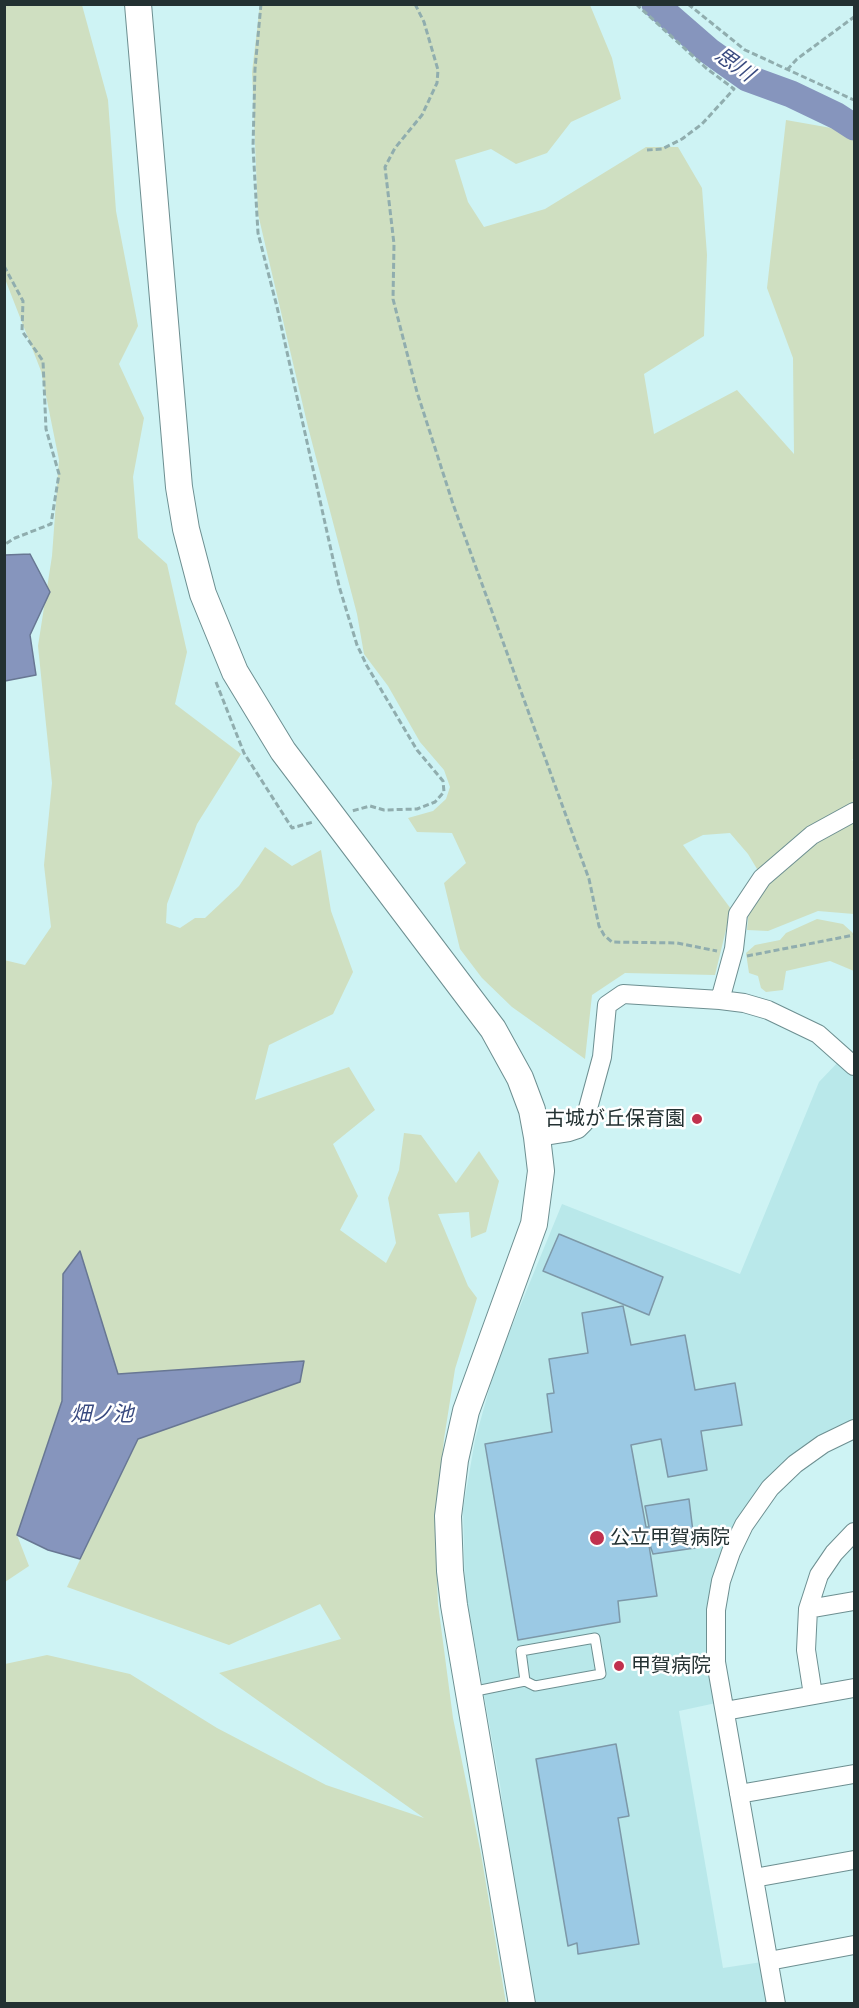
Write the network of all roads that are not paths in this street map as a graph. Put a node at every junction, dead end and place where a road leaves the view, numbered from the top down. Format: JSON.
{"nodes":[{"id":1,"x":138,"y":4,"type":"edge"},
{"id":2,"x":855,"y":812,"type":"edge"},
{"id":3,"x":720,"y":1000,"type":"junction"},
{"id":4,"x":855,"y":1065,"type":"edge"},
{"id":5,"x":537,"y":1137,"type":"junction"},
{"id":6,"x":855,"y":1429,"type":"edge"},
{"id":7,"x":855,"y":1532,"type":"edge"},
{"id":8,"x":855,"y":1601,"type":"edge"},
{"id":9,"x":808,"y":1609,"type":"junction"},
{"id":10,"x":525,"y":1681,"type":"junction"},
{"id":11,"x":855,"y":1688,"type":"edge"},
{"id":12,"x":471,"y":1692,"type":"junction"},
{"id":13,"x":813,"y":1695,"type":"junction"},
{"id":14,"x":725,"y":1711,"type":"junction"},
{"id":15,"x":855,"y":1774,"type":"edge"},
{"id":16,"x":739,"y":1794,"type":"junction"},
{"id":17,"x":855,"y":1860,"type":"edge"},
{"id":18,"x":754,"y":1878,"type":"junction"},
{"id":19,"x":854,"y":1951,"type":"edge"},
{"id":20,"x":769,"y":1961,"type":"junction"},
{"id":21,"x":522,"y":2004,"type":"edge"},
{"id":22,"x":776,"y":2004,"type":"edge"}],
"edges":[{"from":1,"to":5,"type":"street"},
{"from":2,"to":3,"type":"street"},
{"from":3,"to":4,"type":"street"},
{"from":3,"to":5,"type":"street"},
{"from":5,"to":12,"type":"street"},
{"from":6,"to":14,"type":"street"},
{"from":7,"to":9,"type":"street"},
{"from":8,"to":9,"type":"street"},
{"from":9,"to":13,"type":"street"},
{"from":10,"to":10,"type":"lane"},
{"from":10,"to":12,"type":"lane"},
{"from":11,"to":13,"type":"street"},
{"from":12,"to":21,"type":"street"},
{"from":13,"to":14,"type":"street"},
{"from":14,"to":16,"type":"street"},
{"from":15,"to":16,"type":"street"},
{"from":16,"to":18,"type":"street"},
{"from":17,"to":18,"type":"street"},
{"from":18,"to":20,"type":"street"},
{"from":19,"to":20,"type":"street"},
{"from":20,"to":22,"type":"street"}]}
